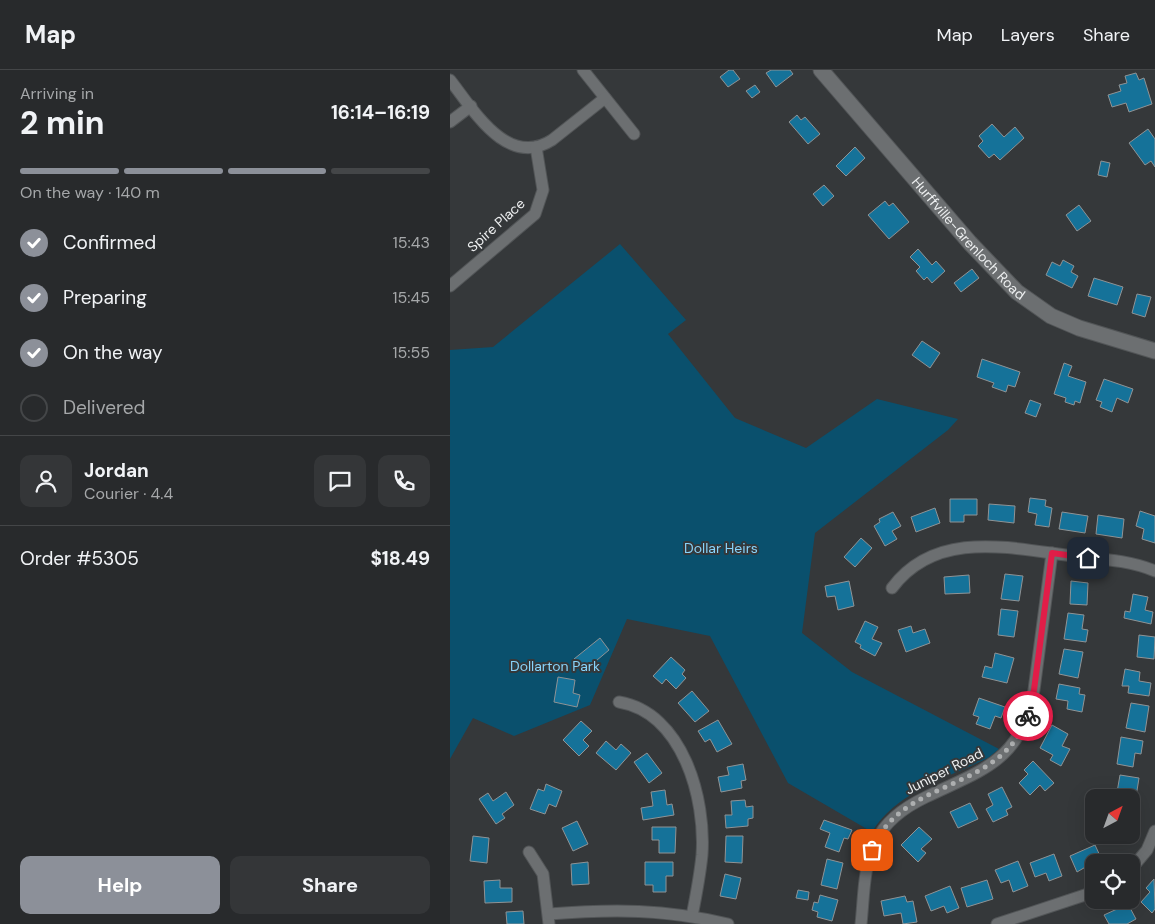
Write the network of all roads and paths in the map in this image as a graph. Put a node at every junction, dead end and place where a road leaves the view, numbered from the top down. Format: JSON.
{"nodes":[{"id":1,"x":583,"y":70,"type":"edge"},
{"id":2,"x":821,"y":70,"type":"edge"},
{"id":3,"x":450,"y":80,"type":"edge"},
{"id":4,"x":605,"y":98,"type":"junction"},
{"id":5,"x":471,"y":106,"type":"junction"},
{"id":6,"x":450,"y":122,"type":"edge"},
{"id":7,"x":634,"y":134,"type":"dead end"},
{"id":8,"x":536,"y":147,"type":"junction"},
{"id":9,"x":450,"y":286,"type":"edge"},
{"id":10,"x":1155,"y":351,"type":"edge"},
{"id":11,"x":1052,"y":553,"type":"junction"},
{"id":12,"x":1155,"y":571,"type":"edge"},
{"id":13,"x":892,"y":588,"type":"dead end"},
{"id":14,"x":619,"y":702,"type":"dead end"},
{"id":15,"x":1155,"y":831,"type":"edge"},
{"id":16,"x":529,"y":852,"type":"dead end"},
{"id":17,"x":1140,"y":858,"type":"edge"},
{"id":18,"x":1085,"y":895,"type":"edge"},
{"id":19,"x":692,"y":916,"type":"junction"},
{"id":20,"x":549,"y":919,"type":"edge"},
{"id":21,"x":728,"y":924,"type":"edge"},
{"id":22,"x":861,"y":924,"type":"edge"},
{"id":23,"x":997,"y":924,"type":"edge"}],
"edges":[{"from":1,"to":4,"type":"street"},
{"from":2,"to":10,"type":"main road","name":"Hurffville-Grenloch Road"},
{"from":3,"to":5,"type":"street"},
{"from":4,"to":7,"type":"street"},
{"from":4,"to":8,"type":"street"},
{"from":5,"to":6,"type":"street"},
{"from":5,"to":8,"type":"street"},
{"from":8,"to":9,"type":"street","name":"Spire Place"},
{"from":11,"to":12,"type":"street"},
{"from":11,"to":13,"type":"street"},
{"from":11,"to":22,"type":"street","name":"Juniper Road"},
{"from":14,"to":19,"type":"street"},
{"from":15,"to":17,"type":"street"},
{"from":16,"to":20,"type":"street"},
{"from":18,"to":23,"type":"street"},
{"from":19,"to":20,"type":"street"},
{"from":19,"to":21,"type":"street"}]}
